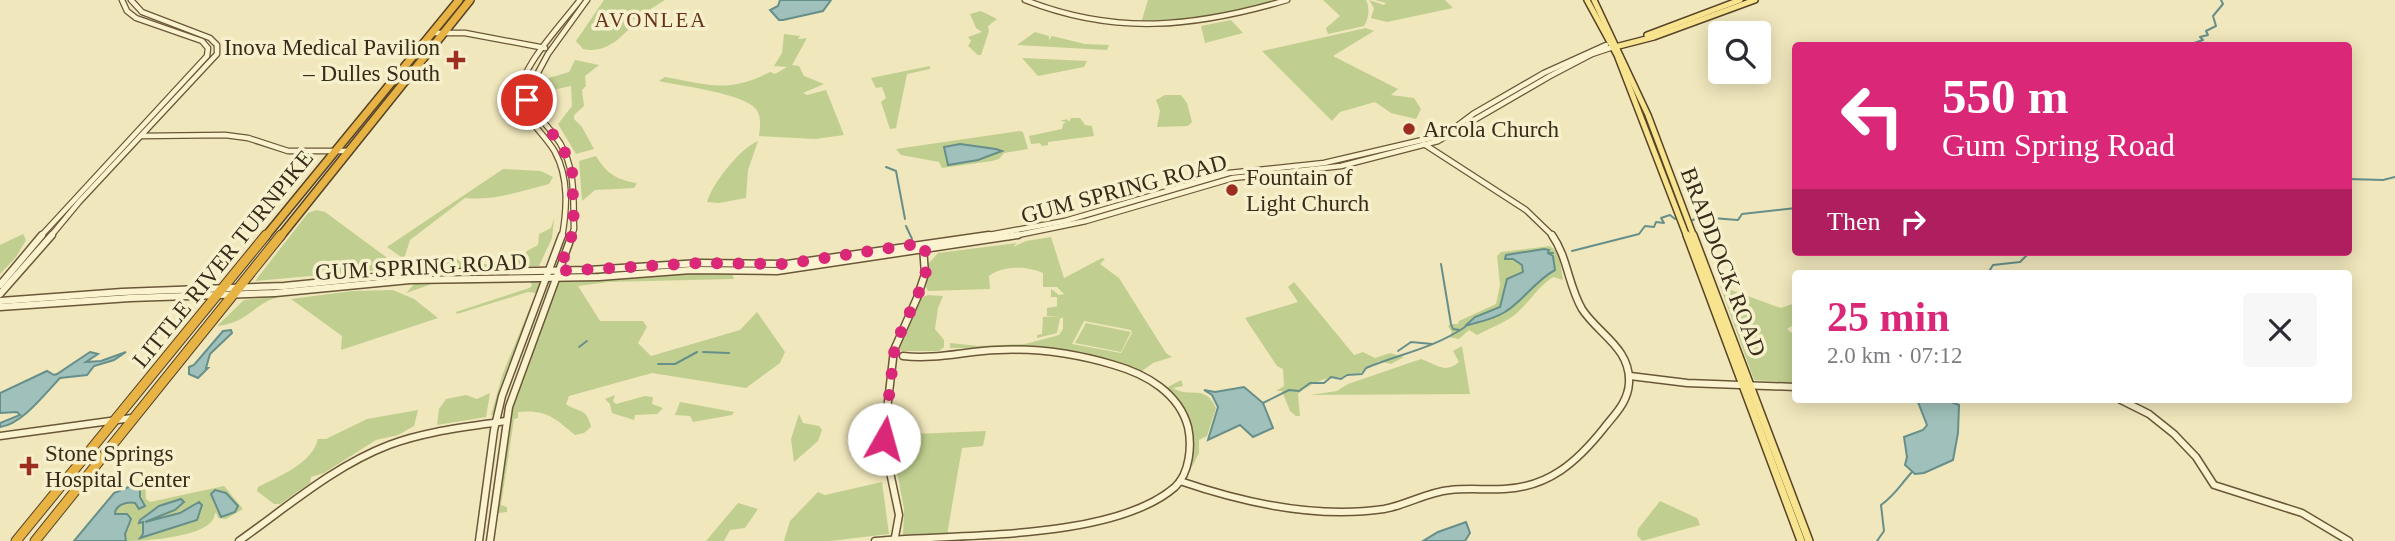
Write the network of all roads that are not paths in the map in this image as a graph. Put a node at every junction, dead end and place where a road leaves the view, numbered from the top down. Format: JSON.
{"nodes":[{"id":1,"x":122,"y":0,"type":"edge"},
{"id":2,"x":131,"y":0,"type":"edge"},
{"id":3,"x":459,"y":0,"type":"edge"},
{"id":4,"x":470,"y":0,"type":"edge"},
{"id":5,"x":580,"y":0,"type":"edge"},
{"id":6,"x":587,"y":0,"type":"edge"},
{"id":7,"x":1025,"y":0,"type":"edge"},
{"id":8,"x":1287,"y":0,"type":"edge"},
{"id":9,"x":1590,"y":0,"type":"edge"},
{"id":10,"x":1740,"y":0,"type":"edge"},
{"id":11,"x":1755,"y":0,"type":"edge"},
{"id":12,"x":1132,"y":25,"type":"joint"},
{"id":13,"x":433,"y":33,"type":"junction"},
{"id":14,"x":444,"y":33,"type":"junction"},
{"id":15,"x":1614,"y":45,"type":"junction"},
{"id":16,"x":544,"y":48,"type":"junction"},
{"id":17,"x":552,"y":49,"type":"junction"},
{"id":18,"x":1625,"y":73,"type":"junction"},
{"id":19,"x":1637,"y":87,"type":"junction"},
{"id":20,"x":1636,"y":100,"type":"junction"},
{"id":21,"x":1648,"y":115,"type":"junction"},
{"id":22,"x":141,"y":136,"type":"junction"},
{"id":23,"x":132,"y":137,"type":"junction"},
{"id":24,"x":1423,"y":143,"type":"junction"},
{"id":25,"x":349,"y":151,"type":"junction"},
{"id":26,"x":308,"y":152,"type":"joint"},
{"id":27,"x":336,"y":152,"type":"junction"},
{"id":28,"x":1101,"y":211,"type":"junction"},
{"id":29,"x":1679,"y":215,"type":"junction"},
{"id":30,"x":1048,"y":222,"type":"dead end"},
{"id":31,"x":579,"y":234,"type":"dead end"},
{"id":32,"x":572,"y":238,"type":"junction"},
{"id":33,"x":924,"y":246,"type":"junction"},
{"id":34,"x":1696,"y":246,"type":"junction"},
{"id":35,"x":415,"y":274,"type":"junction"},
{"id":36,"x":549,"y":274,"type":"junction"},
{"id":37,"x":558,"y":274,"type":"junction"},
{"id":38,"x":411,"y":280,"type":"junction"},
{"id":39,"x":0,"y":285,"type":"edge"},
{"id":40,"x":237,"y":291,"type":"junction"},
{"id":41,"x":221,"y":292,"type":"junction"},
{"id":42,"x":0,"y":294,"type":"edge"},
{"id":43,"x":0,"y":301,"type":"edge"},
{"id":44,"x":0,"y":307,"type":"edge"},
{"id":45,"x":897,"y":356,"type":"junction"},
{"id":46,"x":1630,"y":376,"type":"junction"},
{"id":47,"x":1746,"y":385,"type":"junction"},
{"id":48,"x":1792,"y":387,"type":"edge"},
{"id":49,"x":2127,"y":403,"type":"edge"},
{"id":50,"x":135,"y":417,"type":"junction"},
{"id":51,"x":115,"y":421,"type":"junction"},
{"id":52,"x":506,"y":421,"type":"junction"},
{"id":53,"x":496,"y":422,"type":"junction"},
{"id":54,"x":0,"y":436,"type":"edge"},
{"id":55,"x":1180,"y":481,"type":"junction"},
{"id":56,"x":1141,"y":517,"type":"dead end"},
{"id":57,"x":895,"y":539,"type":"edge"},
{"id":58,"x":1033,"y":540,"type":"edge"},
{"id":59,"x":16,"y":541,"type":"edge"},
{"id":60,"x":35,"y":541,"type":"edge"},
{"id":61,"x":239,"y":541,"type":"edge"},
{"id":62,"x":479,"y":541,"type":"edge"},
{"id":63,"x":490,"y":541,"type":"edge"},
{"id":64,"x":874,"y":541,"type":"edge"},
{"id":65,"x":920,"y":541,"type":"edge"},
{"id":66,"x":1801,"y":541,"type":"edge"},
{"id":67,"x":1809,"y":541,"type":"edge"},
{"id":68,"x":2349,"y":541,"type":"edge"}],
"edges":[{"from":1,"to":23,"type":"street"},
{"from":2,"to":22,"type":"street"},
{"from":3,"to":13,"type":"highway","name":"LITTLE RIVER TURNPIKE"},
{"from":4,"to":14,"type":"highway","name":"LITTLE RIVER TURNPIKE"},
{"from":5,"to":16,"type":"street"},
{"from":6,"to":17,"type":"street"},
{"from":7,"to":12,"type":"street"},
{"from":8,"to":12,"type":"main road"},
{"from":9,"to":15,"type":"main road","name":"BRADDOCK ROAD"},
{"from":9,"to":15,"type":"main road","name":"BRADDOCK ROAD"},
{"from":10,"to":15,"type":"main road","name":"GUM SPRING ROAD"},
{"from":11,"to":15,"type":"main road","name":"GUM SPRING ROAD"},
{"from":13,"to":14,"type":"street"},
{"from":13,"to":27,"type":"highway","name":"LITTLE RIVER TURNPIKE"},
{"from":14,"to":16,"type":"street"},
{"from":14,"to":25,"type":"highway","name":"LITTLE RIVER TURNPIKE"},
{"from":15,"to":18,"type":"main road","name":"BRADDOCK ROAD"},
{"from":15,"to":19,"type":"main road","name":"BRADDOCK ROAD"},
{"from":15,"to":24,"type":"street","name":"GUM SPRING ROAD"},
{"from":16,"to":17,"type":"street"},
{"from":16,"to":36,"type":"street"},
{"from":17,"to":32,"type":"street"},
{"from":18,"to":19,"type":"main road"},
{"from":18,"to":20,"type":"main road","name":"BRADDOCK ROAD"},
{"from":19,"to":21,"type":"main road","name":"BRADDOCK ROAD"},
{"from":20,"to":21,"type":"main road"},
{"from":20,"to":29,"type":"main road","name":"BRADDOCK ROAD"},
{"from":21,"to":34,"type":"main road","name":"BRADDOCK ROAD"},
{"from":22,"to":23,"type":"street"},
{"from":22,"to":26,"type":"street"},
{"from":22,"to":42,"type":"street"},
{"from":23,"to":39,"type":"street"},
{"from":24,"to":28,"type":"main road","name":"GUM SPRING ROAD"},
{"from":24,"to":33,"type":"street","name":"GUM SPRING ROAD"},
{"from":24,"to":46,"type":"street"},
{"from":25,"to":27,"type":"main road"},
{"from":25,"to":40,"type":"highway","name":"LITTLE RIVER TURNPIKE"},
{"from":26,"to":27,"type":"main road"},
{"from":27,"to":41,"type":"highway","name":"LITTLE RIVER TURNPIKE"},
{"from":28,"to":30,"type":"main road"},
{"from":28,"to":33,"type":"street","name":"GUM SPRING ROAD"},
{"from":29,"to":34,"type":"main road"},
{"from":29,"to":47,"type":"main road","name":"BRADDOCK ROAD"},
{"from":31,"to":32,"type":"street"},
{"from":32,"to":37,"type":"street"},
{"from":33,"to":37,"type":"street","name":"GUM SPRING ROAD"},
{"from":33,"to":45,"type":"street"},
{"from":34,"to":47,"type":"main road","name":"BRADDOCK ROAD"},
{"from":35,"to":36,"type":"street","name":"GUM SPRING ROAD"},
{"from":35,"to":38,"type":"street"},
{"from":35,"to":40,"type":"street","name":"GUM SPRING ROAD"},
{"from":36,"to":37,"type":"street","name":"GUM SPRING ROAD"},
{"from":36,"to":38,"type":"street","name":"GUM SPRING ROAD"},
{"from":36,"to":53,"type":"street"},
{"from":37,"to":52,"type":"street"},
{"from":38,"to":40,"type":"street","name":"GUM SPRING ROAD"},
{"from":40,"to":41,"type":"street","name":"GUM SPRING ROAD"},
{"from":40,"to":50,"type":"highway","name":"LITTLE RIVER TURNPIKE"},
{"from":41,"to":43,"type":"street"},
{"from":41,"to":44,"type":"street"},
{"from":41,"to":51,"type":"highway","name":"LITTLE RIVER TURNPIKE"},
{"from":45,"to":55,"type":"street"},
{"from":45,"to":57,"type":"street"},
{"from":46,"to":47,"type":"street"},
{"from":46,"to":55,"type":"street"},
{"from":47,"to":48,"type":"street"},
{"from":47,"to":66,"type":"main road","name":"BRADDOCK ROAD"},
{"from":47,"to":67,"type":"main road","name":"BRADDOCK ROAD"},
{"from":49,"to":68,"type":"street"},
{"from":50,"to":51,"type":"street"},
{"from":50,"to":60,"type":"highway","name":"LITTLE RIVER TURNPIKE"},
{"from":51,"to":54,"type":"street"},
{"from":51,"to":59,"type":"highway","name":"LITTLE RIVER TURNPIKE"},
{"from":52,"to":53,"type":"street"},
{"from":52,"to":63,"type":"street"},
{"from":53,"to":61,"type":"street"},
{"from":53,"to":62,"type":"street"},
{"from":55,"to":56,"type":"street"},
{"from":57,"to":64,"type":"street"},
{"from":57,"to":65,"type":"street"},
{"from":58,"to":65,"type":"street"}]}
